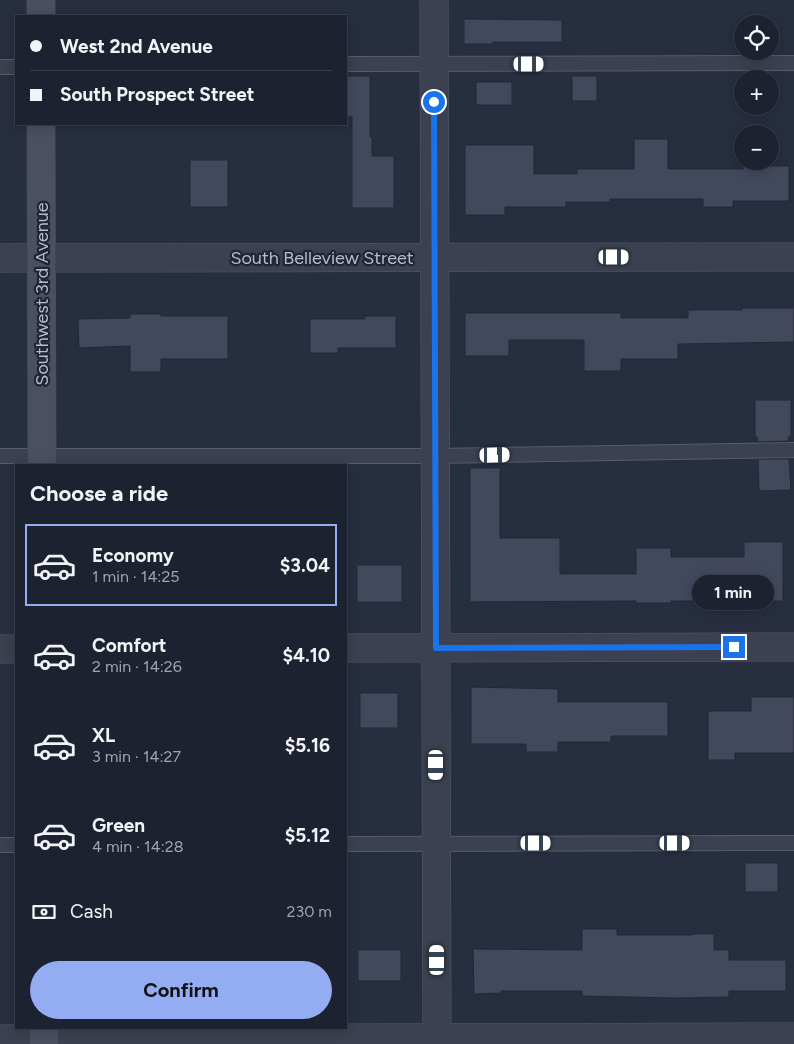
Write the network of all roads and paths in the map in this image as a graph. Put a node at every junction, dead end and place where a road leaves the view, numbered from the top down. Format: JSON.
{"nodes":[{"id":1,"x":41,"y":0,"type":"edge"},
{"id":2,"x":434,"y":0,"type":"edge"},
{"id":3,"x":41,"y":15,"type":"edge"},
{"id":4,"x":347,"y":64,"type":"edge"},
{"id":5,"x":434,"y":64,"type":"junction"},
{"id":6,"x":794,"y":64,"type":"edge"},
{"id":7,"x":0,"y":67,"type":"edge"},
{"id":8,"x":15,"y":67,"type":"edge"},
{"id":9,"x":41,"y":125,"type":"edge"},
{"id":10,"x":435,"y":257,"type":"junction"},
{"id":11,"x":794,"y":257,"type":"edge"},
{"id":12,"x":0,"y":258,"type":"edge"},
{"id":13,"x":42,"y":258,"type":"junction"},
{"id":14,"x":794,"y":450,"type":"edge"},
{"id":15,"x":0,"y":456,"type":"edge"},
{"id":16,"x":435,"y":456,"type":"junction"},
{"id":17,"x":42,"y":461,"type":"edge"},
{"id":18,"x":794,"y":647,"type":"edge"},
{"id":19,"x":347,"y":648,"type":"edge"},
{"id":20,"x":436,"y":648,"type":"junction"},
{"id":21,"x":0,"y":649,"type":"edge"},
{"id":22,"x":15,"y":649,"type":"edge"},
{"id":23,"x":437,"y":843,"type":"junction"},
{"id":24,"x":794,"y":843,"type":"edge"},
{"id":25,"x":347,"y":844,"type":"edge"},
{"id":26,"x":0,"y":845,"type":"edge"},
{"id":27,"x":15,"y":845,"type":"edge"},
{"id":28,"x":44,"y":1037,"type":"edge"},
{"id":29,"x":794,"y":1037,"type":"edge"},
{"id":30,"x":0,"y":1039,"type":"edge"},
{"id":31,"x":438,"y":1041,"type":"edge"}],
"edges":[{"from":1,"to":3,"type":"main road"},
{"from":2,"to":5,"type":"street"},
{"from":4,"to":5,"type":"lane"},
{"from":5,"to":6,"type":"lane"},
{"from":5,"to":10,"type":"street"},
{"from":7,"to":8,"type":"lane"},
{"from":9,"to":13,"type":"main road","name":"Southwest 3rd Avenue"},
{"from":10,"to":11,"type":"street","name":"South Belleview Street"},
{"from":10,"to":13,"type":"street","name":"South Belleview Street"},
{"from":10,"to":16,"type":"street"},
{"from":12,"to":13,"type":"street","name":"South Belleview Street"},
{"from":13,"to":17,"type":"main road","name":"Southwest 3rd Avenue"},
{"from":14,"to":16,"type":"lane"},
{"from":15,"to":17,"type":"lane"},
{"from":16,"to":17,"type":"lane"},
{"from":16,"to":20,"type":"street"},
{"from":18,"to":20,"type":"street"},
{"from":19,"to":20,"type":"street"},
{"from":20,"to":23,"type":"street"},
{"from":21,"to":22,"type":"street"},
{"from":23,"to":24,"type":"lane"},
{"from":23,"to":25,"type":"lane"},
{"from":23,"to":31,"type":"street"},
{"from":26,"to":27,"type":"lane"},
{"from":28,"to":30,"type":"street"},
{"from":28,"to":31,"type":"street"},
{"from":29,"to":31,"type":"street"}]}
